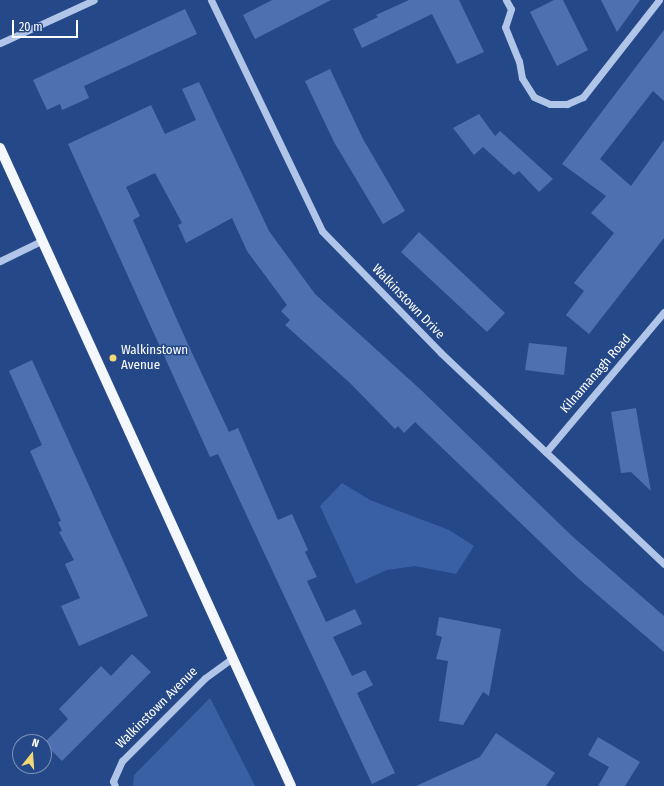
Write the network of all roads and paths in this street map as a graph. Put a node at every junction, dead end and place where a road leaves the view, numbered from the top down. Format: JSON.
{"nodes":[{"id":1,"x":94,"y":0,"type":"edge"},
{"id":2,"x":211,"y":0,"type":"edge"},
{"id":3,"x":506,"y":0,"type":"edge"},
{"id":4,"x":659,"y":0,"type":"edge"},
{"id":5,"x":0,"y":43,"type":"edge"},
{"id":6,"x":0,"y":148,"type":"edge"},
{"id":7,"x":41,"y":241,"type":"junction"},
{"id":8,"x":0,"y":261,"type":"edge"},
{"id":9,"x":664,"y":312,"type":"edge"},
{"id":10,"x":546,"y":452,"type":"junction"},
{"id":11,"x":664,"y":564,"type":"edge"},
{"id":12,"x":233,"y":658,"type":"junction"},
{"id":13,"x":115,"y":786,"type":"edge"},
{"id":14,"x":291,"y":786,"type":"edge"}],
"edges":[{"from":1,"to":5,"type":"street"},
{"from":2,"to":10,"type":"street","name":"Walkinstown Drive"},
{"from":3,"to":4,"type":"street"},
{"from":6,"to":7,"type":"main road"},
{"from":7,"to":8,"type":"street"},
{"from":7,"to":12,"type":"main road"},
{"from":9,"to":10,"type":"street","name":"Kilnamanagh Road"},
{"from":10,"to":11,"type":"street","name":"Walkinstown Drive"},
{"from":12,"to":13,"type":"street","name":"Walkinstown Avenue"},
{"from":12,"to":14,"type":"main road"}]}
